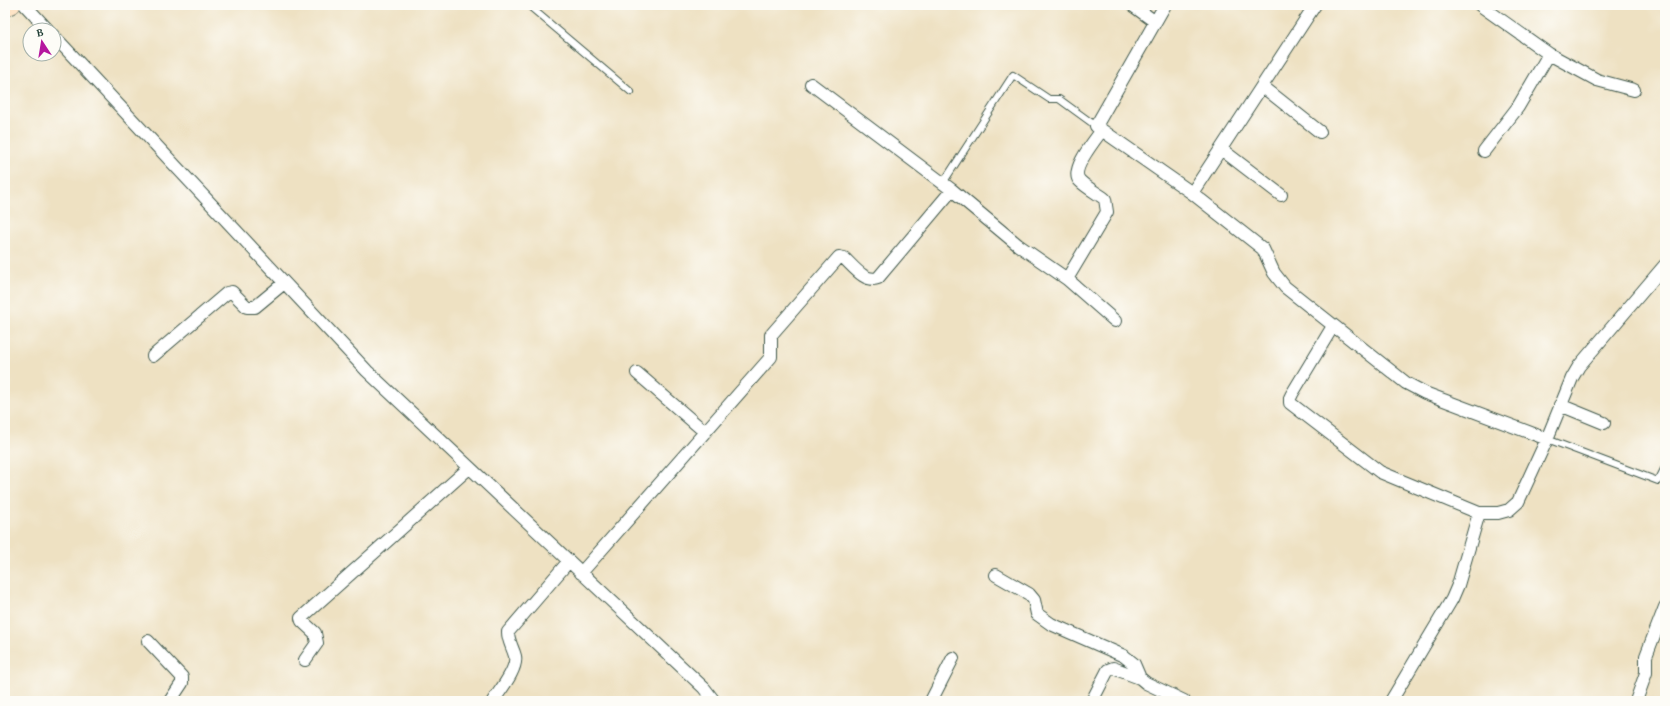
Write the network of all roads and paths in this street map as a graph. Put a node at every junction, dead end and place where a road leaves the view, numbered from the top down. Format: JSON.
{"nodes":[{"id":1,"x":12,"y":5,"type":"edge"},
{"id":2,"x":25,"y":5,"type":"edge"},
{"id":3,"x":528,"y":5,"type":"edge"},
{"id":4,"x":1132,"y":5,"type":"edge"},
{"id":5,"x":1164,"y":5,"type":"edge"},
{"id":6,"x":1315,"y":5,"type":"edge"},
{"id":7,"x":1488,"y":7,"type":"edge"},
{"id":8,"x":5,"y":8,"type":"edge"},
{"id":9,"x":1154,"y":21,"type":"junction"},
{"id":10,"x":41,"y":22,"type":"edge"},
{"id":11,"x":62,"y":45,"type":"edge"},
{"id":12,"x":1549,"y":54,"type":"junction"},
{"id":13,"x":811,"y":84,"type":"dead end"},
{"id":14,"x":1262,"y":86,"type":"junction"},
{"id":15,"x":1634,"y":90,"type":"dead end"},
{"id":16,"x":631,"y":92,"type":"dead end"},
{"id":17,"x":1099,"y":128,"type":"junction"},
{"id":18,"x":1320,"y":132,"type":"dead end"},
{"id":19,"x":1221,"y":149,"type":"junction"},
{"id":20,"x":1484,"y":152,"type":"dead end"},
{"id":21,"x":947,"y":186,"type":"junction"},
{"id":22,"x":1192,"y":193,"type":"junction"},
{"id":23,"x":1282,"y":195,"type":"dead end"},
{"id":24,"x":1665,"y":265,"type":"edge"},
{"id":25,"x":1067,"y":279,"type":"junction"},
{"id":26,"x":284,"y":283,"type":"junction"},
{"id":27,"x":1114,"y":321,"type":"dead end"},
{"id":28,"x":1333,"y":326,"type":"junction"},
{"id":29,"x":153,"y":356,"type":"dead end"},
{"id":30,"x":637,"y":373,"type":"dead end"},
{"id":31,"x":1560,"y":405,"type":"junction"},
{"id":32,"x":1604,"y":423,"type":"dead end"},
{"id":33,"x":705,"y":432,"type":"junction"},
{"id":34,"x":1547,"y":439,"type":"junction"},
{"id":35,"x":1665,"y":467,"type":"edge"},
{"id":36,"x":469,"y":468,"type":"junction"},
{"id":37,"x":1479,"y":514,"type":"junction"},
{"id":38,"x":569,"y":561,"type":"junction"},
{"id":39,"x":581,"y":573,"type":"junction"},
{"id":40,"x":996,"y":575,"type":"dead end"},
{"id":41,"x":1665,"y":607,"type":"edge"},
{"id":42,"x":148,"y":641,"type":"dead end"},
{"id":43,"x":953,"y":658,"type":"dead end"},
{"id":44,"x":305,"y":660,"type":"dead end"},
{"id":45,"x":1140,"y":678,"type":"junction"},
{"id":46,"x":710,"y":699,"type":"edge"},
{"id":47,"x":170,"y":701,"type":"edge"},
{"id":48,"x":492,"y":701,"type":"edge"},
{"id":49,"x":931,"y":701,"type":"edge"},
{"id":50,"x":1092,"y":701,"type":"edge"},
{"id":51,"x":1184,"y":701,"type":"edge"},
{"id":52,"x":1391,"y":701,"type":"edge"},
{"id":53,"x":1636,"y":701,"type":"edge"}],
"edges":[{"from":1,"to":8,"type":"main road"},
{"from":2,"to":10,"type":"street"},
{"from":3,"to":16,"type":"lane"},
{"from":4,"to":9,"type":"street"},
{"from":5,"to":9,"type":"street"},
{"from":6,"to":14,"type":"street"},
{"from":7,"to":12,"type":"street"},
{"from":9,"to":17,"type":"street"},
{"from":11,"to":26,"type":"street"},
{"from":12,"to":15,"type":"street"},
{"from":12,"to":20,"type":"street"},
{"from":13,"to":21,"type":"street"},
{"from":14,"to":18,"type":"street"},
{"from":14,"to":19,"type":"street"},
{"from":17,"to":21,"type":"lane"},
{"from":17,"to":22,"type":"street"},
{"from":17,"to":25,"type":"street"},
{"from":19,"to":22,"type":"street"},
{"from":19,"to":23,"type":"street"},
{"from":21,"to":25,"type":"street"},
{"from":21,"to":33,"type":"street"},
{"from":22,"to":28,"type":"street"},
{"from":24,"to":31,"type":"street"},
{"from":25,"to":27,"type":"street"},
{"from":26,"to":29,"type":"street"},
{"from":26,"to":36,"type":"street"},
{"from":28,"to":34,"type":"street"},
{"from":28,"to":37,"type":"street"},
{"from":30,"to":33,"type":"street"},
{"from":31,"to":32,"type":"street"},
{"from":31,"to":34,"type":"street"},
{"from":33,"to":39,"type":"street"},
{"from":34,"to":35,"type":"lane"},
{"from":34,"to":37,"type":"street"},
{"from":36,"to":38,"type":"street"},
{"from":36,"to":44,"type":"street"},
{"from":37,"to":52,"type":"street"},
{"from":38,"to":39,"type":"street"},
{"from":38,"to":48,"type":"street"},
{"from":39,"to":46,"type":"street"},
{"from":40,"to":45,"type":"street"},
{"from":41,"to":53,"type":"street"},
{"from":42,"to":47,"type":"street"},
{"from":43,"to":49,"type":"street"},
{"from":45,"to":50,"type":"street"},
{"from":45,"to":51,"type":"street"}]}
